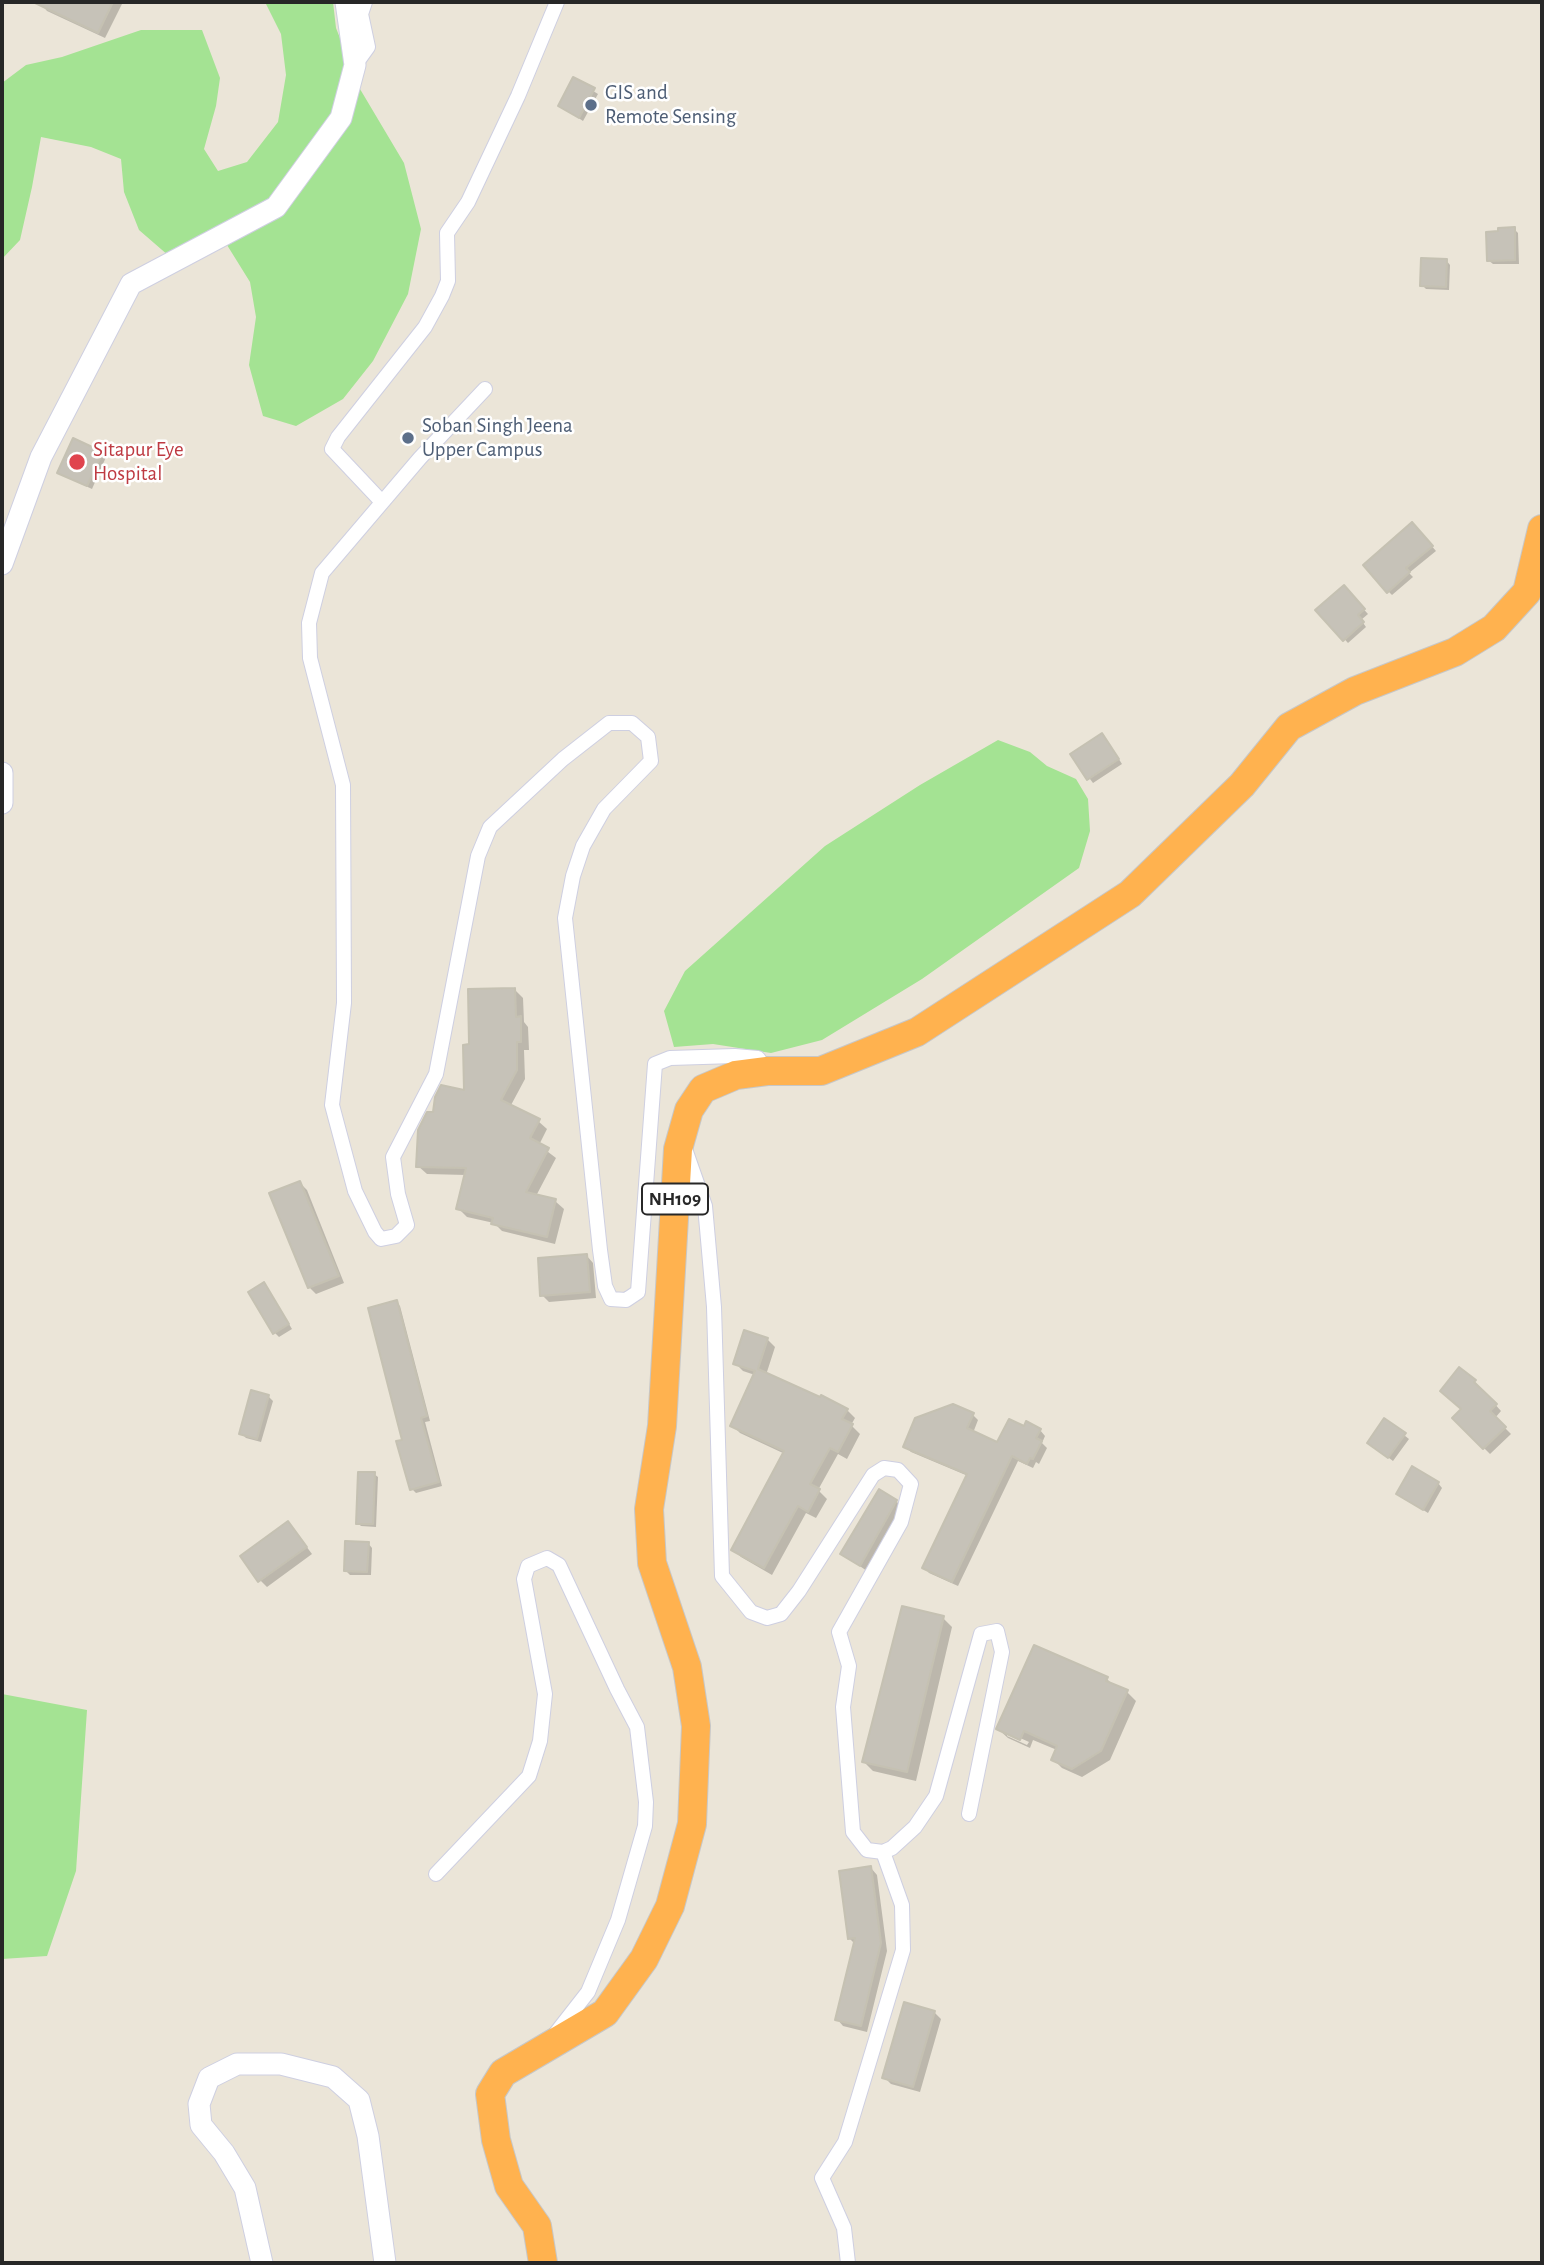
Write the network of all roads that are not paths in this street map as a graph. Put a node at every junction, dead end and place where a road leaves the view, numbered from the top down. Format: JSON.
{"nodes":[{"id":1,"x":346,"y":2,"type":"edge"},
{"id":2,"x":365,"y":2,"type":"edge"},
{"id":3,"x":557,"y":2,"type":"edge"},
{"id":4,"x":355,"y":65,"type":"junction"},
{"id":5,"x":485,"y":389,"type":"dead end"},
{"id":6,"x":381,"y":501,"type":"junction"},
{"id":7,"x":1542,"y":529,"type":"edge"},
{"id":8,"x":2,"y":564,"type":"edge"},
{"id":9,"x":2,"y":774,"type":"edge"},
{"id":10,"x":2,"y":803,"type":"edge"},
{"id":11,"x":767,"y":1071,"type":"junction"},
{"id":12,"x":681,"y":1138,"type":"junction"},
{"id":13,"x":969,"y":1815,"type":"dead end"},
{"id":14,"x":883,"y":1852,"type":"junction"},
{"id":15,"x":436,"y":1874,"type":"dead end"},
{"id":16,"x":543,"y":2049,"type":"junction"},
{"id":17,"x":262,"y":2263,"type":"edge"},
{"id":18,"x":385,"y":2263,"type":"edge"},
{"id":19,"x":543,"y":2263,"type":"edge"},
{"id":20,"x":848,"y":2263,"type":"edge"}],
"edges":[{"from":1,"to":4,"type":"main road"},
{"from":2,"to":4,"type":"street"},
{"from":3,"to":6,"type":"street"},
{"from":4,"to":8,"type":"main road"},
{"from":5,"to":6,"type":"street"},
{"from":6,"to":11,"type":"street"},
{"from":7,"to":11,"type":"highway","number":"NH109"},
{"from":9,"to":10,"type":"main road"},
{"from":11,"to":12,"type":"highway","number":"NH109"},
{"from":12,"to":14,"type":"street"},
{"from":12,"to":16,"type":"highway","number":"NH109"},
{"from":13,"to":14,"type":"street"},
{"from":14,"to":20,"type":"street"},
{"from":15,"to":16,"type":"street"},
{"from":16,"to":19,"type":"highway","number":"NH109"},
{"from":17,"to":18,"type":"main road"}]}
